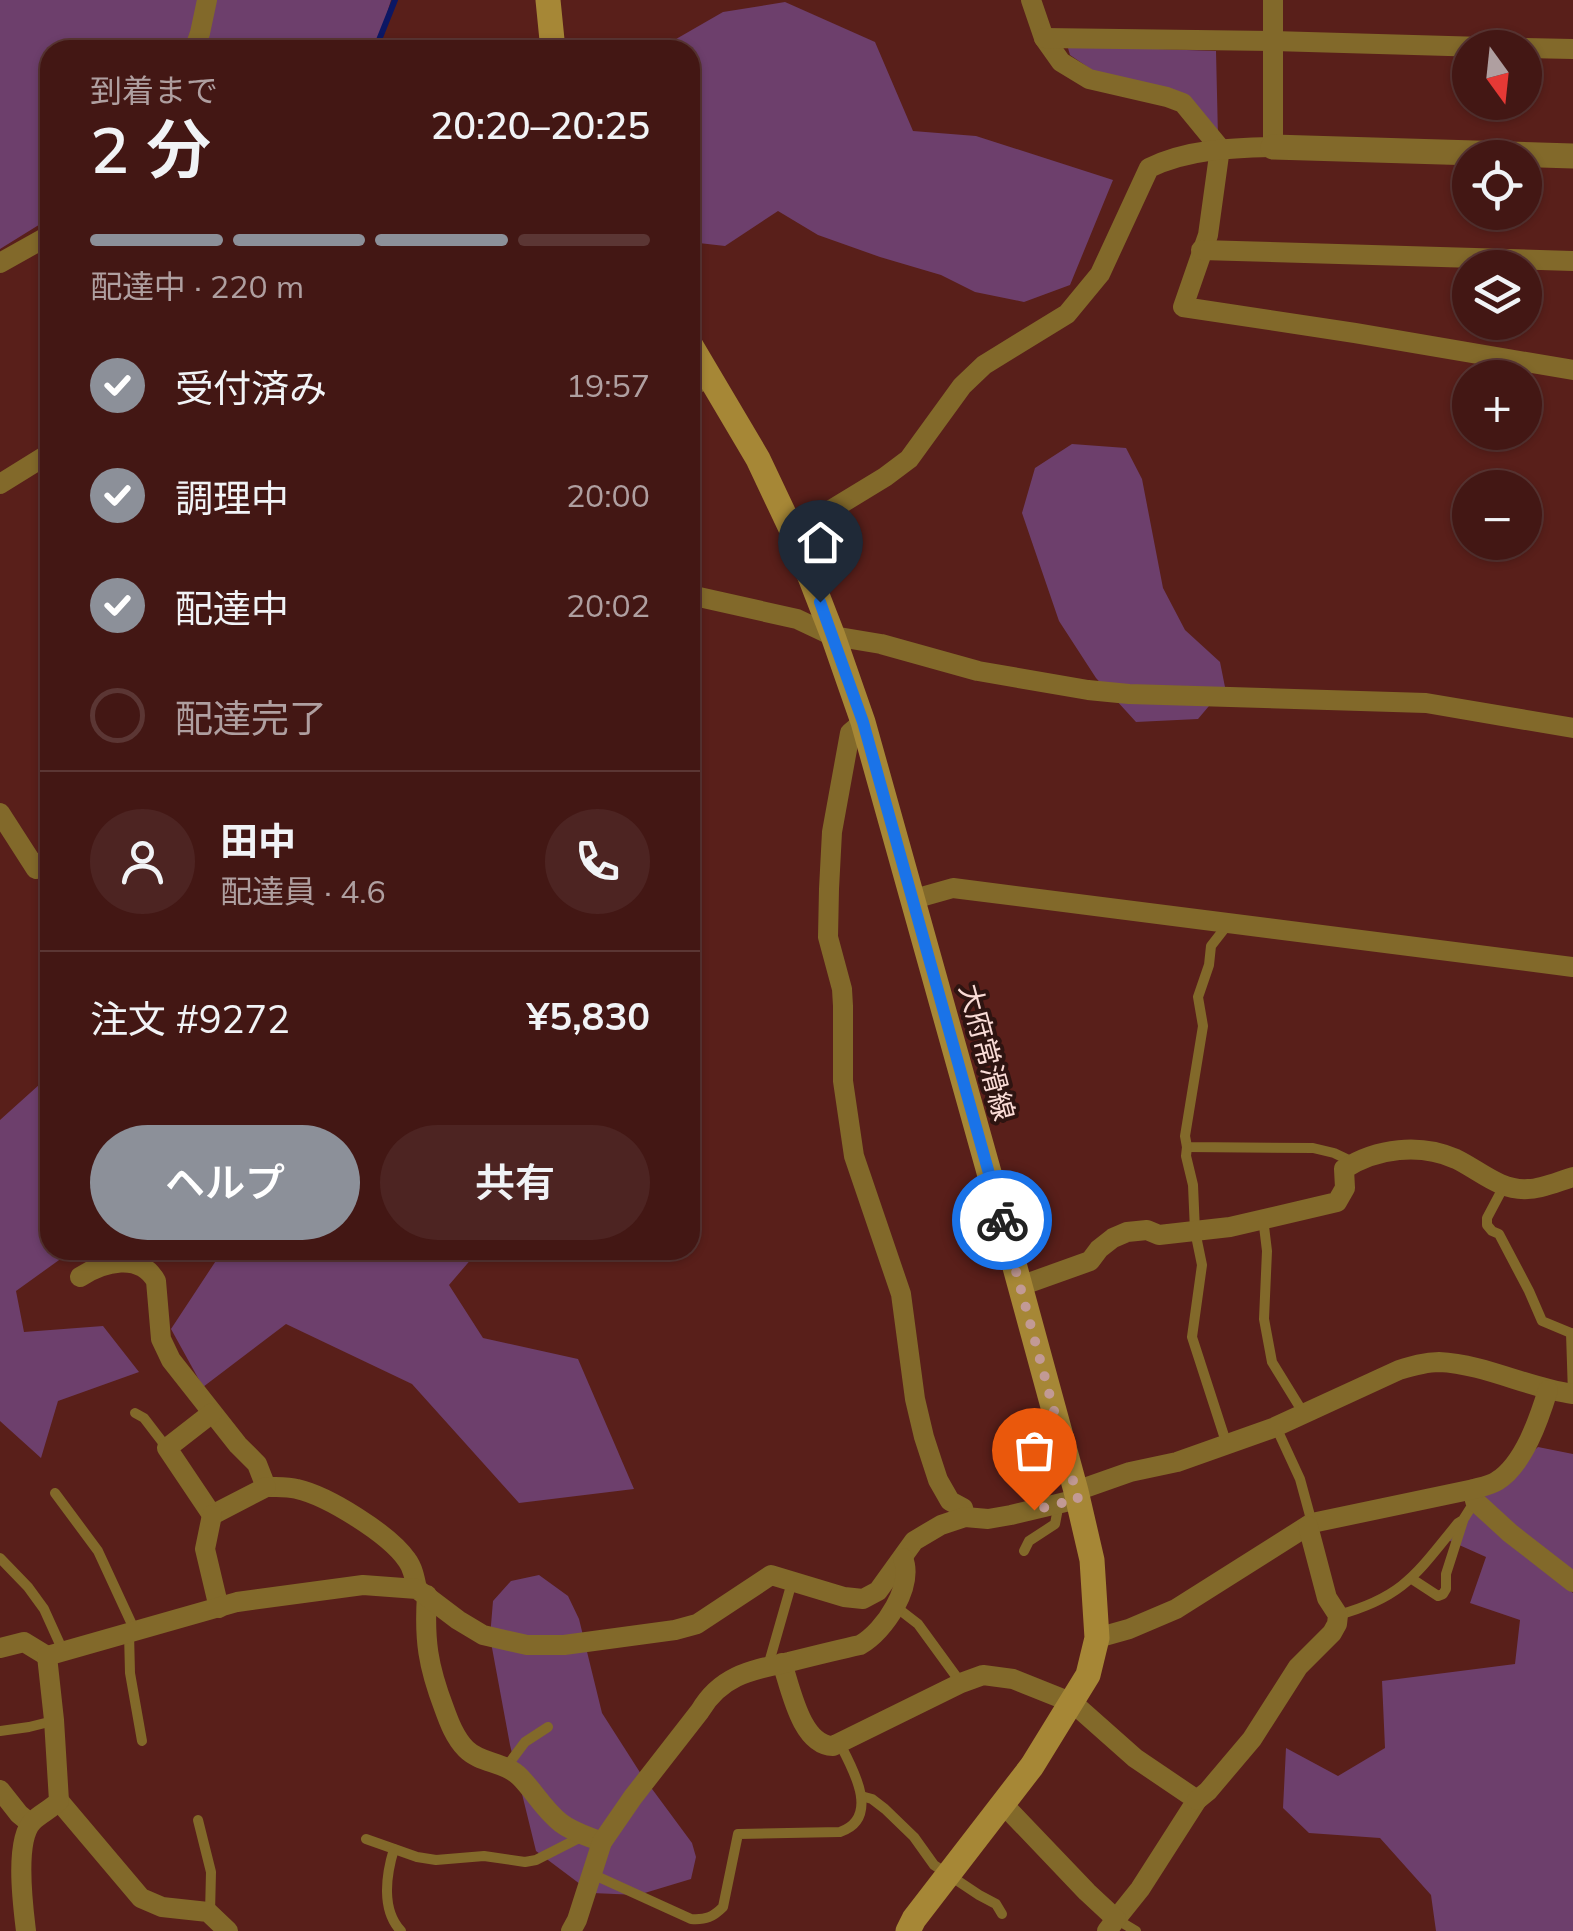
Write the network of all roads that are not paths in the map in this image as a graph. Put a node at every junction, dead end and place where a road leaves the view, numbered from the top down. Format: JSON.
{"nodes":[{"id":1,"x":207,"y":0,"type":"edge"},
{"id":2,"x":548,"y":0,"type":"edge"},
{"id":3,"x":1030,"y":0,"type":"edge"},
{"id":4,"x":1273,"y":0,"type":"edge"},
{"id":5,"x":1044,"y":38,"type":"junction"},
{"id":6,"x":198,"y":40,"type":"edge"},
{"id":7,"x":552,"y":40,"type":"edge"},
{"id":8,"x":1273,"y":41,"type":"junction"},
{"id":9,"x":1452,"y":46,"type":"edge"},
{"id":10,"x":1542,"y":48,"type":"edge"},
{"id":11,"x":1573,"y":49,"type":"edge"},
{"id":12,"x":1273,"y":147,"type":"junction"},
{"id":13,"x":1220,"y":148,"type":"junction"},
{"id":14,"x":1573,"y":156,"type":"edge"},
{"id":15,"x":40,"y":241,"type":"edge"},
{"id":16,"x":1201,"y":250,"type":"junction"},
{"id":17,"x":1573,"y":261,"type":"edge"},
{"id":18,"x":0,"y":264,"type":"edge"},
{"id":19,"x":1573,"y":370,"type":"edge"},
{"id":20,"x":700,"y":379,"type":"edge"},
{"id":21,"x":40,"y":459,"type":"edge"},
{"id":22,"x":0,"y":484,"type":"edge"},
{"id":23,"x":793,"y":533,"type":"junction"},
{"id":24,"x":700,"y":597,"type":"edge"},
{"id":25,"x":833,"y":636,"type":"junction"},
{"id":26,"x":863,"y":722,"type":"junction"},
{"id":27,"x":1573,"y":728,"type":"edge"},
{"id":28,"x":0,"y":814,"type":"edge"},
{"id":29,"x":40,"y":865,"type":"edge"},
{"id":30,"x":914,"y":899,"type":"junction"},
{"id":31,"x":1225,"y":921,"type":"junction"},
{"id":32,"x":1573,"y":967,"type":"edge"},
{"id":33,"x":1187,"y":1147,"type":"junction"},
{"id":34,"x":1354,"y":1163,"type":"junction"},
{"id":35,"x":1573,"y":1177,"type":"edge"},
{"id":36,"x":1504,"y":1185,"type":"junction"},
{"id":37,"x":1263,"y":1218,"type":"junction"},
{"id":38,"x":1195,"y":1231,"type":"junction"},
{"id":39,"x":80,"y":1277,"type":"dead end"},
{"id":40,"x":1020,"y":1286,"type":"junction"},
{"id":41,"x":1572,"y":1333,"type":"edge"},
{"id":42,"x":1548,"y":1390,"type":"junction"},
{"id":43,"x":1573,"y":1394,"type":"edge"},
{"id":44,"x":135,"y":1413,"type":"dead end"},
{"id":45,"x":212,"y":1413,"type":"junction"},
{"id":46,"x":1305,"y":1415,"type":"junction"},
{"id":47,"x":1276,"y":1426,"type":"junction"},
{"id":48,"x":1227,"y":1444,"type":"junction"},
{"id":49,"x":168,"y":1448,"type":"junction"},
{"id":50,"x":266,"y":1487,"type":"junction"},
{"id":51,"x":54,"y":1493,"type":"dead end"},
{"id":52,"x":1474,"y":1495,"type":"junction"},
{"id":53,"x":1071,"y":1498,"type":"junction"},
{"id":54,"x":212,"y":1515,"type":"junction"},
{"id":55,"x":965,"y":1518,"type":"junction"},
{"id":56,"x":1463,"y":1520,"type":"junction"},
{"id":57,"x":1310,"y":1525,"type":"junction"},
{"id":58,"x":1024,"y":1551,"type":"dead end"},
{"id":59,"x":0,"y":1558,"type":"edge"},
{"id":60,"x":903,"y":1558,"type":"junction"},
{"id":61,"x":1412,"y":1579,"type":"junction"},
{"id":62,"x":792,"y":1582,"type":"junction"},
{"id":63,"x":1573,"y":1582,"type":"edge"},
{"id":64,"x":422,"y":1592,"type":"junction"},
{"id":65,"x":895,"y":1606,"type":"junction"},
{"id":66,"x":219,"y":1608,"type":"junction"},
{"id":67,"x":1338,"y":1615,"type":"junction"},
{"id":68,"x":132,"y":1632,"type":"junction"},
{"id":69,"x":1097,"y":1638,"type":"junction"},
{"id":70,"x":0,"y":1648,"type":"edge"},
{"id":71,"x":55,"y":1653,"type":"junction"},
{"id":72,"x":775,"y":1665,"type":"junction"},
{"id":73,"x":960,"y":1682,"type":"junction"},
{"id":74,"x":1073,"y":1703,"type":"junction"},
{"id":75,"x":54,"y":1720,"type":"junction"},
{"id":76,"x":548,"y":1727,"type":"dead end"},
{"id":77,"x":0,"y":1731,"type":"edge"},
{"id":78,"x":142,"y":1741,"type":"dead end"},
{"id":79,"x":839,"y":1743,"type":"junction"},
{"id":80,"x":507,"y":1766,"type":"junction"},
{"id":81,"x":0,"y":1790,"type":"edge"},
{"id":82,"x":860,"y":1796,"type":"junction"},
{"id":83,"x":1197,"y":1800,"type":"junction"},
{"id":84,"x":58,"y":1801,"type":"junction"},
{"id":85,"x":1003,"y":1804,"type":"junction"},
{"id":86,"x":198,"y":1820,"type":"dead end"},
{"id":87,"x":30,"y":1823,"type":"junction"},
{"id":88,"x":366,"y":1839,"type":"dead end"},
{"id":89,"x":592,"y":1839,"type":"junction"},
{"id":90,"x":394,"y":1849,"type":"junction"},
{"id":91,"x":592,"y":1874,"type":"junction"},
{"id":92,"x":949,"y":1874,"type":"junction"},
{"id":93,"x":1002,"y":1914,"type":"dead end"},
{"id":94,"x":210,"y":1915,"type":"junction"},
{"id":95,"x":1112,"y":1925,"type":"edge"},
{"id":96,"x":26,"y":1931,"type":"edge"},
{"id":97,"x":228,"y":1931,"type":"edge"},
{"id":98,"x":401,"y":1931,"type":"edge"},
{"id":99,"x":570,"y":1931,"type":"edge"},
{"id":100,"x":908,"y":1931,"type":"edge"},
{"id":101,"x":1136,"y":1931,"type":"edge"}],
"edges":[{"from":1,"to":6,"type":"street"},
{"from":2,"to":7,"type":"main road"},
{"from":3,"to":5,"type":"street"},
{"from":4,"to":8,"type":"street"},
{"from":5,"to":8,"type":"street"},
{"from":5,"to":13,"type":"street"},
{"from":8,"to":9,"type":"street"},
{"from":8,"to":12,"type":"street"},
{"from":10,"to":11,"type":"street"},
{"from":12,"to":13,"type":"street"},
{"from":12,"to":14,"type":"street"},
{"from":13,"to":16,"type":"street"},
{"from":13,"to":23,"type":"street"},
{"from":15,"to":18,"type":"street"},
{"from":16,"to":17,"type":"street"},
{"from":16,"to":19,"type":"street"},
{"from":20,"to":23,"type":"main road","name":"大府常滑線"},
{"from":21,"to":22,"type":"street"},
{"from":23,"to":25,"type":"main road","name":"大府常滑線"},
{"from":24,"to":25,"type":"street"},
{"from":25,"to":26,"type":"main road","name":"大府常滑線"},
{"from":25,"to":27,"type":"street"},
{"from":26,"to":30,"type":"main road","name":"大府常滑線"},
{"from":26,"to":55,"type":"street"},
{"from":28,"to":29,"type":"street"},
{"from":30,"to":31,"type":"street"},
{"from":30,"to":40,"type":"main road","name":"大府常滑線"},
{"from":31,"to":32,"type":"street"},
{"from":31,"to":33,"type":"lane"},
{"from":33,"to":34,"type":"lane"},
{"from":33,"to":38,"type":"lane"},
{"from":34,"to":36,"type":"street"},
{"from":34,"to":37,"type":"street"},
{"from":35,"to":36,"type":"street"},
{"from":36,"to":41,"type":"lane"},
{"from":37,"to":38,"type":"street"},
{"from":37,"to":46,"type":"lane"},
{"from":38,"to":40,"type":"street"},
{"from":38,"to":48,"type":"lane"},
{"from":39,"to":45,"type":"street"},
{"from":40,"to":53,"type":"main road","name":"大府常滑線"},
{"from":41,"to":43,"type":"lane"},
{"from":42,"to":43,"type":"street"},
{"from":42,"to":46,"type":"street"},
{"from":42,"to":52,"type":"street"},
{"from":44,"to":49,"type":"lane"},
{"from":45,"to":49,"type":"street"},
{"from":45,"to":50,"type":"street"},
{"from":46,"to":47,"type":"street"},
{"from":47,"to":48,"type":"street"},
{"from":47,"to":57,"type":"lane"},
{"from":48,"to":53,"type":"street"},
{"from":49,"to":54,"type":"street"},
{"from":50,"to":54,"type":"street"},
{"from":50,"to":64,"type":"street"},
{"from":51,"to":68,"type":"lane"},
{"from":52,"to":56,"type":"lane"},
{"from":52,"to":57,"type":"street"},
{"from":52,"to":63,"type":"street"},
{"from":53,"to":55,"type":"street"},
{"from":53,"to":58,"type":"lane"},
{"from":53,"to":69,"type":"main road","name":"大府常滑線"},
{"from":54,"to":66,"type":"street"},
{"from":55,"to":60,"type":"street"},
{"from":56,"to":61,"type":"lane"},
{"from":56,"to":61,"type":"lane"},
{"from":57,"to":67,"type":"street"},
{"from":57,"to":69,"type":"street"},
{"from":59,"to":71,"type":"lane"},
{"from":60,"to":62,"type":"street"},
{"from":60,"to":65,"type":"street"},
{"from":61,"to":67,"type":"lane"},
{"from":62,"to":64,"type":"street"},
{"from":62,"to":72,"type":"lane"},
{"from":64,"to":66,"type":"street"},
{"from":64,"to":80,"type":"street"},
{"from":65,"to":72,"type":"street"},
{"from":65,"to":73,"type":"lane"},
{"from":66,"to":68,"type":"street"},
{"from":67,"to":83,"type":"street"},
{"from":68,"to":71,"type":"street"},
{"from":68,"to":78,"type":"lane"},
{"from":69,"to":74,"type":"main road","name":"大府常滑線"},
{"from":70,"to":71,"type":"street"},
{"from":71,"to":75,"type":"street"},
{"from":72,"to":79,"type":"street"},
{"from":72,"to":89,"type":"street"},
{"from":73,"to":74,"type":"street"},
{"from":73,"to":79,"type":"street"},
{"from":74,"to":83,"type":"street"},
{"from":74,"to":85,"type":"main road","name":"大府常滑線"},
{"from":75,"to":77,"type":"lane"},
{"from":75,"to":84,"type":"street"},
{"from":76,"to":80,"type":"lane"},
{"from":79,"to":82,"type":"lane"},
{"from":80,"to":89,"type":"street"},
{"from":81,"to":87,"type":"street"},
{"from":82,"to":91,"type":"lane"},
{"from":82,"to":92,"type":"lane"},
{"from":83,"to":95,"type":"street"},
{"from":84,"to":87,"type":"street"},
{"from":84,"to":94,"type":"street"},
{"from":85,"to":92,"type":"main road","name":"大府常滑線"},
{"from":85,"to":95,"type":"street"},
{"from":86,"to":94,"type":"lane"},
{"from":87,"to":96,"type":"street"},
{"from":88,"to":90,"type":"lane"},
{"from":89,"to":90,"type":"lane"},
{"from":89,"to":91,"type":"street"},
{"from":90,"to":98,"type":"lane"},
{"from":91,"to":99,"type":"street"},
{"from":92,"to":93,"type":"lane"},
{"from":92,"to":100,"type":"main road","name":"大府常滑線"},
{"from":94,"to":97,"type":"street"},
{"from":95,"to":101,"type":"lane"}]}
